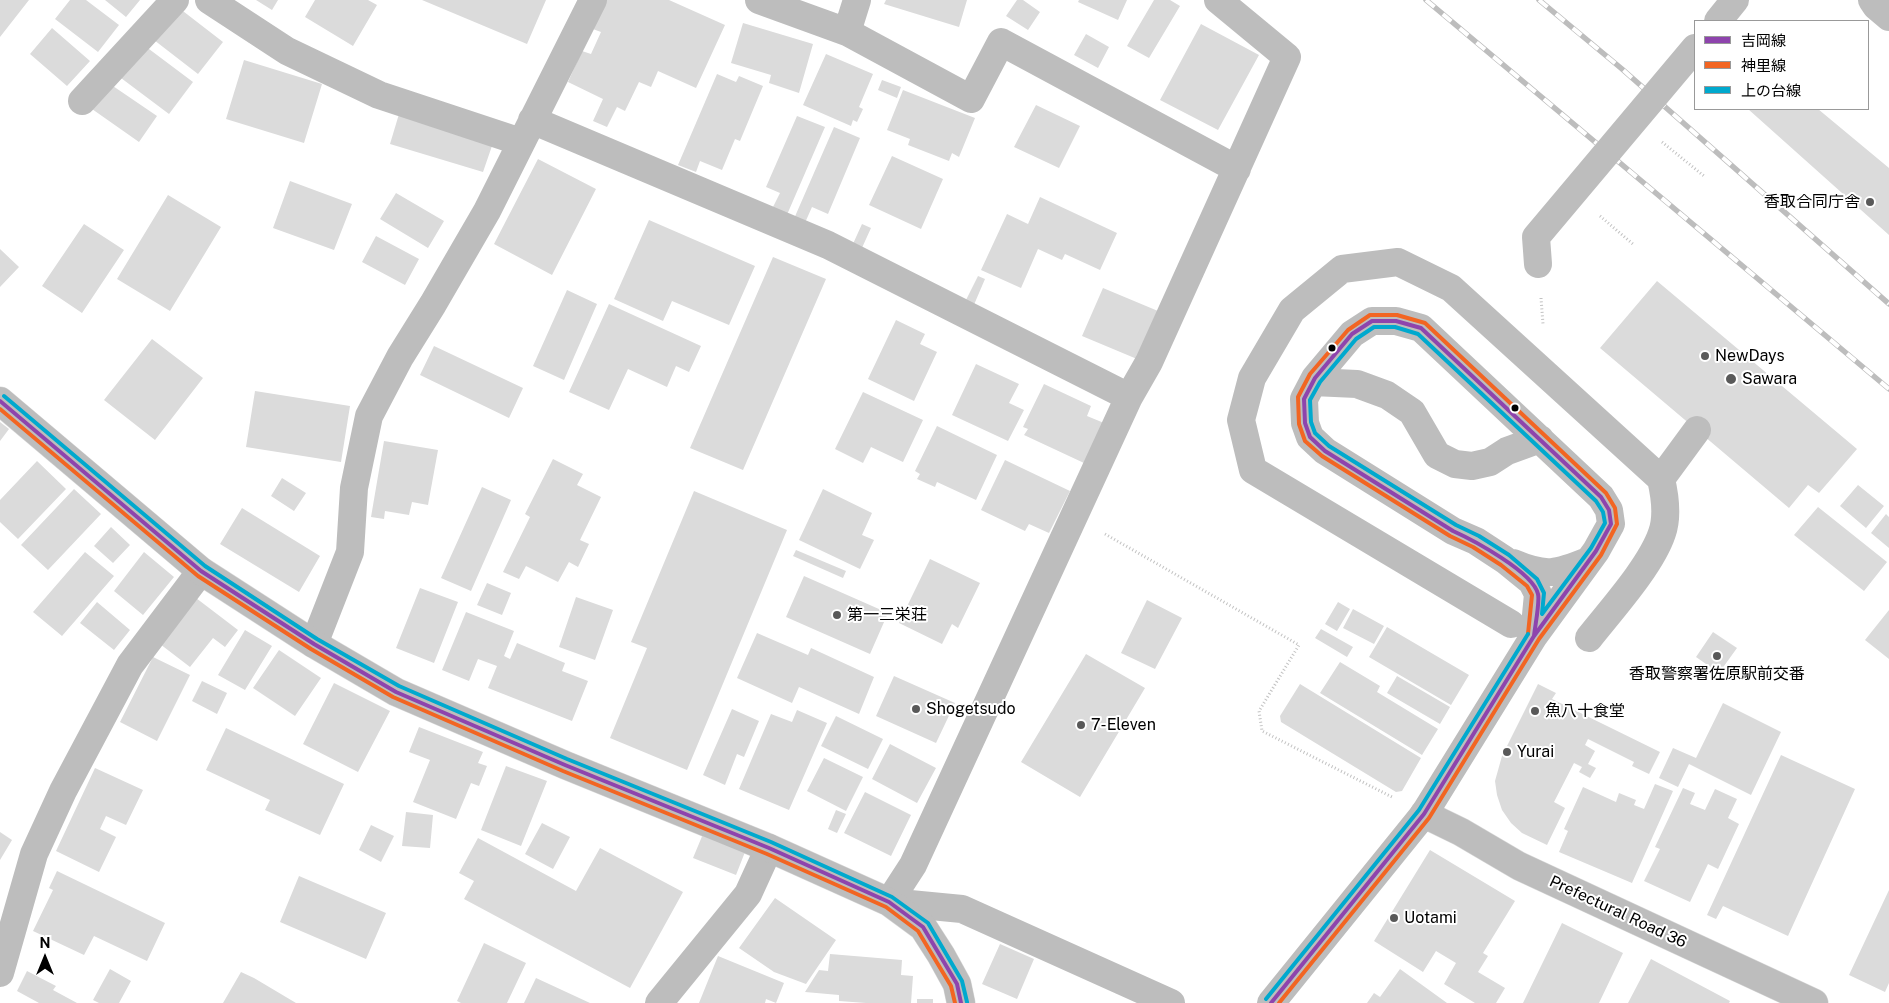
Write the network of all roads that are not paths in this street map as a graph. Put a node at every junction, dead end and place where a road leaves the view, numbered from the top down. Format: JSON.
{"nodes":[{"id":1,"x":175,"y":0,"type":"edge"},
{"id":2,"x":209,"y":0,"type":"edge"},
{"id":3,"x":593,"y":0,"type":"edge"},
{"id":4,"x":759,"y":0,"type":"edge"},
{"id":5,"x":857,"y":0,"type":"edge"},
{"id":6,"x":1218,"y":0,"type":"edge"},
{"id":7,"x":1736,"y":0,"type":"edge"},
{"id":8,"x":1872,"y":0,"type":"edge"},
{"id":9,"x":1889,"y":17,"type":"edge"},
{"id":10,"x":1719,"y":20,"type":"edge"},
{"id":11,"x":847,"y":32,"type":"junction"},
{"id":12,"x":1694,"y":49,"type":"edge"},
{"id":13,"x":82,"y":101,"type":"dead end"},
{"id":14,"x":527,"y":131,"type":"junction"},
{"id":15,"x":1236,"y":169,"type":"junction"},
{"id":16,"x":1538,"y":264,"type":"road end"},
{"id":17,"x":1312,"y":382,"type":"junction"},
{"id":18,"x":1129,"y":397,"type":"junction"},
{"id":19,"x":0,"y":401,"type":"edge"},
{"id":20,"x":1697,"y":430,"type":"dead end"},
{"id":21,"x":1540,"y":439,"type":"junction"},
{"id":22,"x":1661,"y":479,"type":"junction"},
{"id":23,"x":1505,"y":560,"type":"junction"},
{"id":24,"x":1588,"y":561,"type":"junction"},
{"id":25,"x":201,"y":571,"type":"junction"},
{"id":26,"x":1522,"y":630,"type":"junction"},
{"id":27,"x":1589,"y":638,"type":"dead end"},
{"id":28,"x":314,"y":644,"type":"junction"},
{"id":29,"x":1424,"y":814,"type":"junction"},
{"id":30,"x":769,"y":848,"type":"junction"},
{"id":31,"x":889,"y":902,"type":"junction"},
{"id":32,"x":0,"y":973,"type":"edge"},
{"id":33,"x":659,"y":1003,"type":"edge"},
{"id":34,"x":962,"y":1003,"type":"edge"},
{"id":35,"x":1171,"y":1003,"type":"edge"},
{"id":36,"x":1271,"y":1003,"type":"edge"},
{"id":37,"x":1814,"y":1003,"type":"edge"}],
"edges":[{"from":1,"to":13,"type":"street"},
{"from":2,"to":14,"type":"street"},
{"from":3,"to":14,"type":"street"},
{"from":4,"to":11,"type":"street"},
{"from":5,"to":11,"type":"street"},
{"from":6,"to":15,"type":"street"},
{"from":7,"to":10,"type":"street"},
{"from":8,"to":9,"type":"street"},
{"from":11,"to":15,"type":"street"},
{"from":12,"to":16,"type":"street","bridge":true},
{"from":14,"to":18,"type":"street"},
{"from":14,"to":28,"type":"street"},
{"from":15,"to":18,"type":"street"},
{"from":17,"to":21,"type":"street"},
{"from":17,"to":21,"type":"street"},
{"from":17,"to":23,"type":"street"},
{"from":18,"to":31,"type":"street"},
{"from":19,"to":25,"type":"street"},
{"from":20,"to":22,"type":"street"},
{"from":21,"to":24,"type":"street"},
{"from":22,"to":26,"type":"street"},
{"from":22,"to":27,"type":"street"},
{"from":23,"to":24,"type":"street"},
{"from":23,"to":26,"type":"street"},
{"from":24,"to":26,"type":"street"},
{"from":25,"to":28,"type":"street"},
{"from":25,"to":32,"type":"street"},
{"from":26,"to":29,"type":"street"},
{"from":28,"to":30,"type":"street"},
{"from":29,"to":36,"type":"street"},
{"from":29,"to":37,"type":"street","name":"Prefectural Road 36"},
{"from":30,"to":31,"type":"street"},
{"from":30,"to":33,"type":"street"},
{"from":31,"to":34,"type":"street"},
{"from":31,"to":35,"type":"street"}]}
